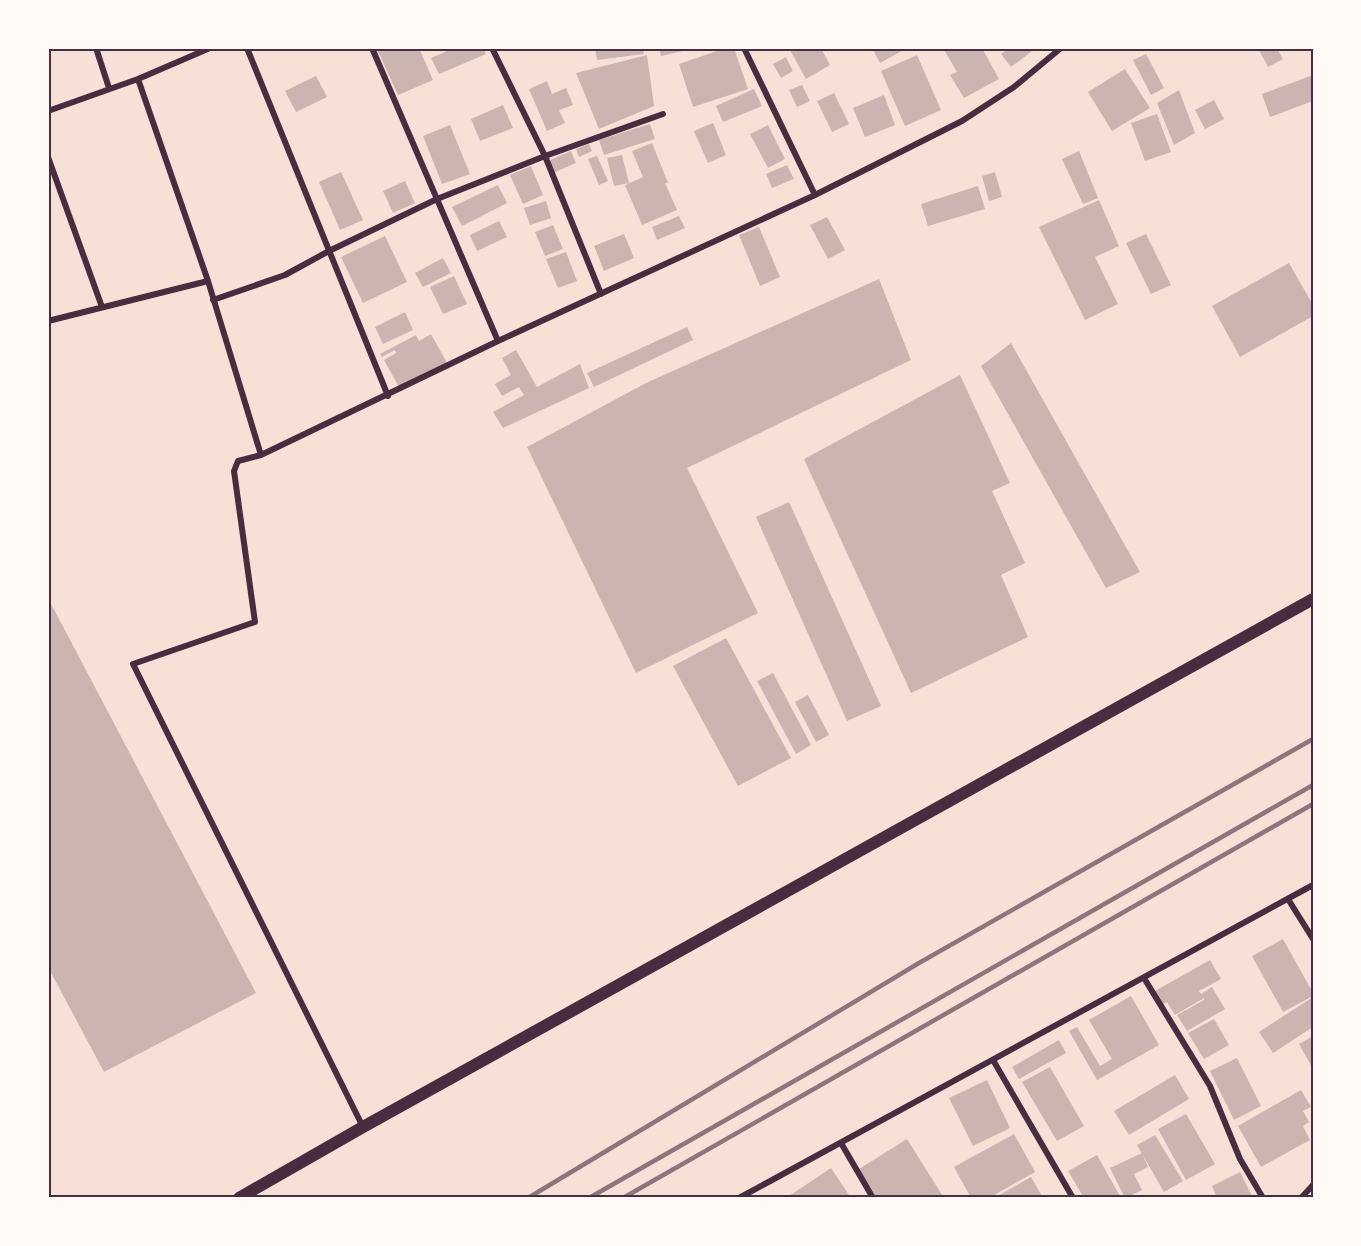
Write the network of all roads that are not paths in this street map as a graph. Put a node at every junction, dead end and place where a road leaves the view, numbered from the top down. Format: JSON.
{"nodes":[{"id":1,"x":96,"y":48,"type":"edge"},
{"id":2,"x":210,"y":48,"type":"edge"},
{"id":3,"x":247,"y":48,"type":"edge"},
{"id":4,"x":372,"y":48,"type":"edge"},
{"id":5,"x":492,"y":48,"type":"edge"},
{"id":6,"x":744,"y":48,"type":"edge"},
{"id":7,"x":1061,"y":48,"type":"edge"},
{"id":8,"x":138,"y":79,"type":"junction"},
{"id":9,"x":109,"y":88,"type":"junction"},
{"id":10,"x":48,"y":111,"type":"edge"},
{"id":11,"x":663,"y":114,"type":"dead end"},
{"id":12,"x":544,"y":156,"type":"junction"},
{"id":13,"x":48,"y":157,"type":"edge"},
{"id":14,"x":815,"y":195,"type":"junction"},
{"id":15,"x":437,"y":199,"type":"junction"},
{"id":16,"x":329,"y":251,"type":"junction"},
{"id":17,"x":208,"y":281,"type":"junction"},
{"id":18,"x":601,"y":294,"type":"junction"},
{"id":19,"x":213,"y":300,"type":"junction"},
{"id":20,"x":102,"y":308,"type":"junction"},
{"id":21,"x":48,"y":321,"type":"edge"},
{"id":22,"x":498,"y":341,"type":"junction"},
{"id":23,"x":388,"y":396,"type":"junction"},
{"id":24,"x":261,"y":455,"type":"junction"},
{"id":25,"x":1313,"y":599,"type":"edge"},
{"id":26,"x":1313,"y":885,"type":"edge"},
{"id":27,"x":1288,"y":899,"type":"junction"},
{"id":28,"x":1313,"y":939,"type":"edge"},
{"id":29,"x":1144,"y":978,"type":"junction"},
{"id":30,"x":993,"y":1060,"type":"junction"},
{"id":31,"x":363,"y":1127,"type":"junction"},
{"id":32,"x":841,"y":1143,"type":"junction"},
{"id":33,"x":1313,"y":1185,"type":"edge"},
{"id":34,"x":239,"y":1198,"type":"edge"},
{"id":35,"x":740,"y":1198,"type":"edge"},
{"id":36,"x":873,"y":1198,"type":"edge"},
{"id":37,"x":1073,"y":1198,"type":"edge"},
{"id":38,"x":1263,"y":1198,"type":"edge"},
{"id":39,"x":1301,"y":1198,"type":"edge"}],
"edges":[{"from":1,"to":9,"type":"street"},
{"from":2,"to":8,"type":"street"},
{"from":3,"to":16,"type":"street"},
{"from":4,"to":15,"type":"street"},
{"from":5,"to":12,"type":"street"},
{"from":6,"to":14,"type":"street"},
{"from":7,"to":14,"type":"street"},
{"from":8,"to":9,"type":"street"},
{"from":8,"to":17,"type":"street"},
{"from":9,"to":10,"type":"street"},
{"from":11,"to":12,"type":"street"},
{"from":12,"to":15,"type":"street"},
{"from":12,"to":18,"type":"street"},
{"from":13,"to":20,"type":"street"},
{"from":14,"to":18,"type":"street"},
{"from":15,"to":16,"type":"street"},
{"from":15,"to":22,"type":"street"},
{"from":16,"to":19,"type":"street"},
{"from":16,"to":23,"type":"street"},
{"from":17,"to":19,"type":"street"},
{"from":17,"to":20,"type":"street"},
{"from":18,"to":22,"type":"street"},
{"from":19,"to":24,"type":"street"},
{"from":20,"to":21,"type":"street"},
{"from":22,"to":23,"type":"street"},
{"from":23,"to":24,"type":"street"},
{"from":24,"to":31,"type":"street"},
{"from":25,"to":31,"type":"main road"},
{"from":26,"to":27,"type":"street"},
{"from":27,"to":28,"type":"street"},
{"from":27,"to":29,"type":"street"},
{"from":29,"to":30,"type":"street"},
{"from":29,"to":38,"type":"street"},
{"from":30,"to":32,"type":"street"},
{"from":30,"to":37,"type":"street"},
{"from":31,"to":34,"type":"main road"},
{"from":32,"to":35,"type":"street"},
{"from":32,"to":36,"type":"street"},
{"from":33,"to":39,"type":"street"}]}
